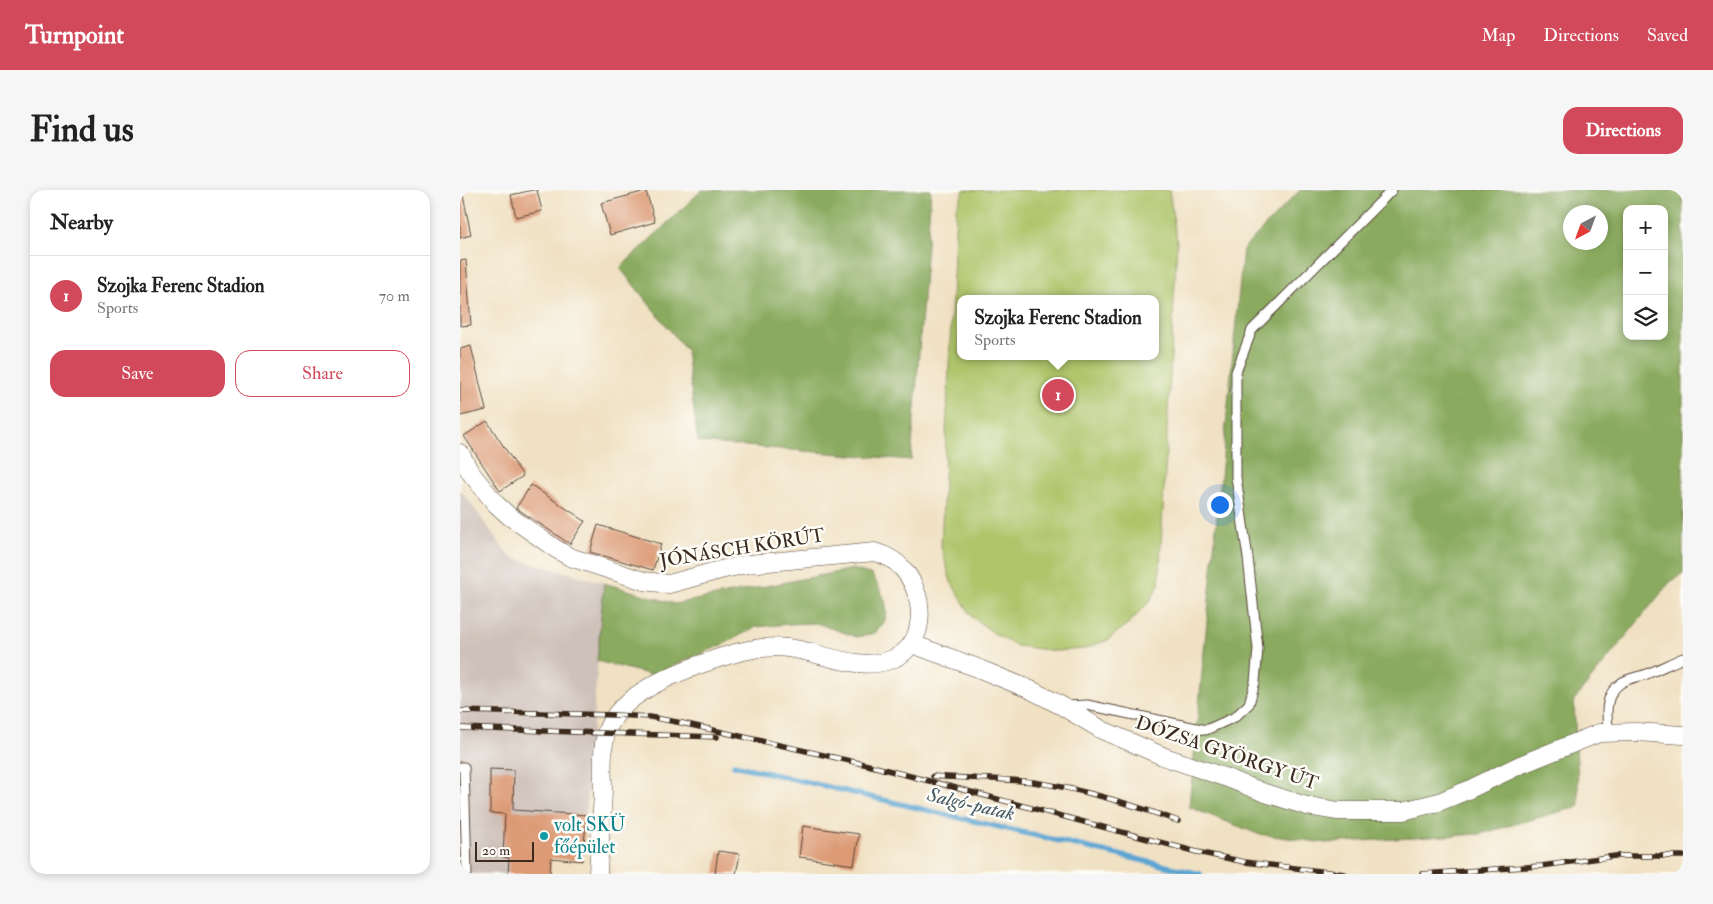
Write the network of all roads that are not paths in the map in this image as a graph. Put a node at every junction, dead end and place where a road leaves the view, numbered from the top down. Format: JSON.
{"nodes":[{"id":1,"x":1392,"y":190,"type":"edge"},
{"id":2,"x":460,"y":453,"type":"edge"},
{"id":3,"x":912,"y":644,"type":"junction"},
{"id":4,"x":1683,"y":658,"type":"edge"},
{"id":5,"x":1062,"y":706,"type":"junction"},
{"id":6,"x":1609,"y":733,"type":"junction"},
{"id":7,"x":1683,"y":735,"type":"edge"},
{"id":8,"x":460,"y":767,"type":"edge"},
{"id":9,"x":467,"y":874,"type":"edge"},
{"id":10,"x":598,"y":874,"type":"edge"}],
"edges":[{"from":1,"to":5,"type":"lane"},
{"from":2,"to":3,"type":"street","name":"JÓNÁSCH KÖRÚT"},
{"from":3,"to":5,"type":"street","name":"DÓZSA GYÖRGY ÚT"},
{"from":3,"to":10,"type":"street"},
{"from":4,"to":6,"type":"lane"},
{"from":5,"to":6,"type":"street","name":"DÓZSA GYÖRGY ÚT"},
{"from":6,"to":7,"type":"street","name":"DÓZSA GYÖRGY ÚT"},
{"from":8,"to":9,"type":"lane"}]}
